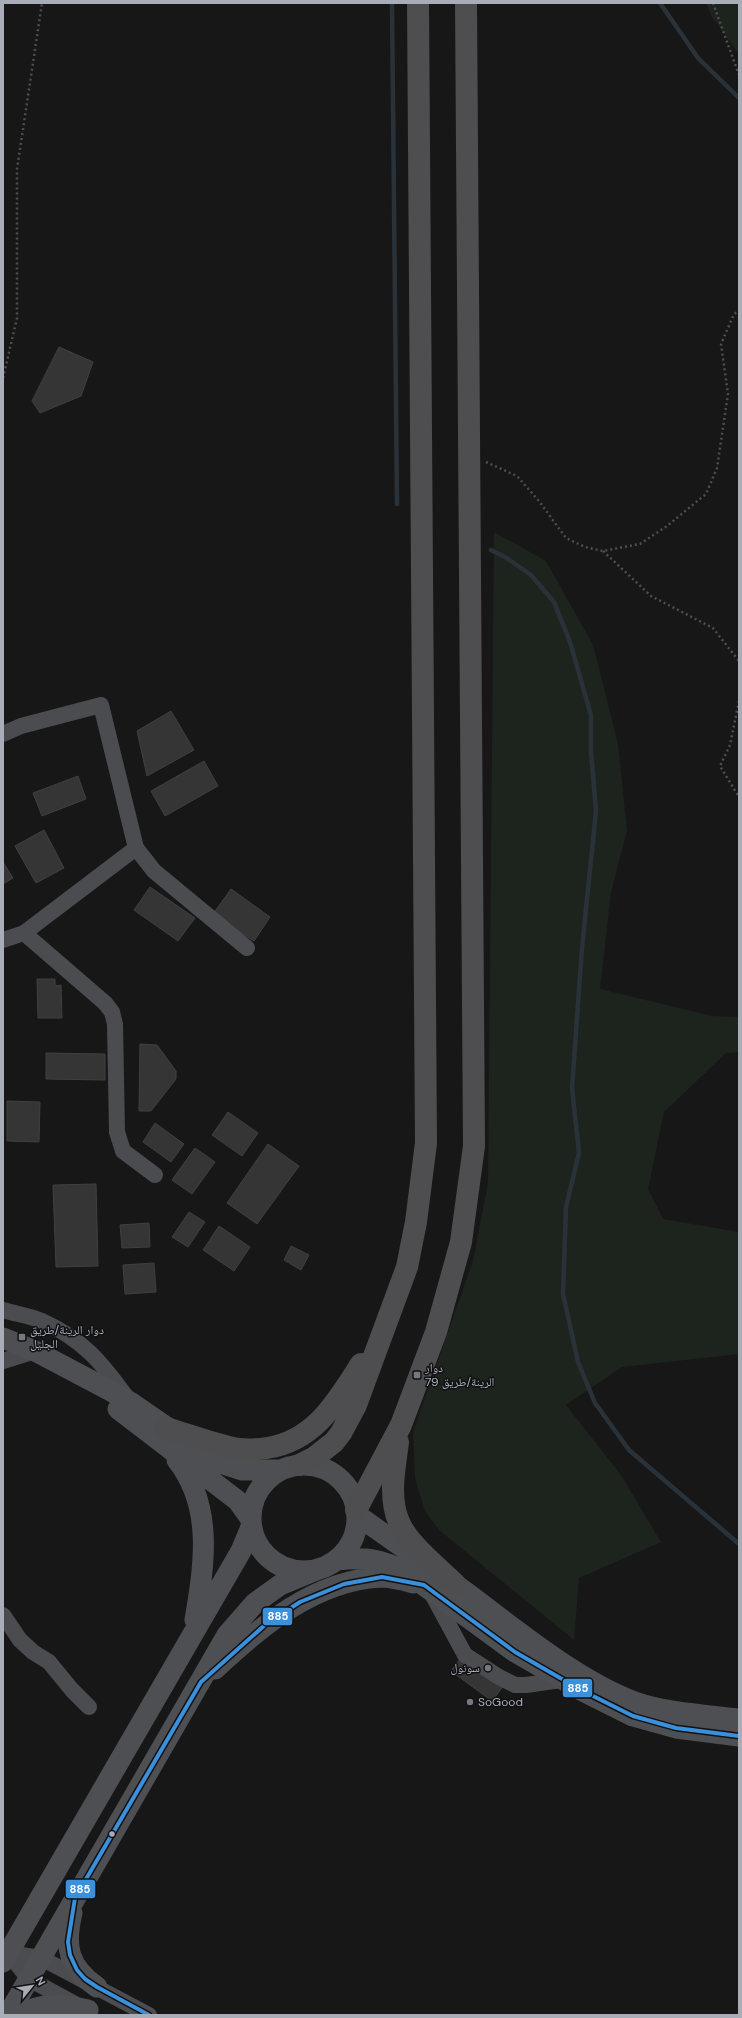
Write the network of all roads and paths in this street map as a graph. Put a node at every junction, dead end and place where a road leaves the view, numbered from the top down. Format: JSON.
{"nodes":[{"id":1,"x":42,"y":3,"type":"edge"},
{"id":2,"x":418,"y":3,"type":"edge"},
{"id":3,"x":466,"y":3,"type":"edge"},
{"id":4,"x":713,"y":3,"type":"edge"},
{"id":5,"x":739,"y":75,"type":"edge"},
{"id":6,"x":739,"y":312,"type":"edge"},
{"id":7,"x":3,"y":378,"type":"edge"},
{"id":8,"x":470,"y":455,"type":"junction"},
{"id":9,"x":603,"y":551,"type":"junction"},
{"id":10,"x":739,"y":661,"type":"edge"},
{"id":11,"x":739,"y":701,"type":"edge"},
{"id":12,"x":3,"y":734,"type":"edge"},
{"id":13,"x":739,"y":797,"type":"edge"},
{"id":14,"x":136,"y":848,"type":"junction"},
{"id":15,"x":24,"y":933,"type":"junction"},
{"id":16,"x":3,"y":940,"type":"edge"},
{"id":17,"x":247,"y":948,"type":"dead end"},
{"id":18,"x":155,"y":1175,"type":"dead end"},
{"id":19,"x":3,"y":1310,"type":"edge"},
{"id":20,"x":383,"y":1329,"type":"junction"},
{"id":21,"x":3,"y":1338,"type":"edge"},
{"id":22,"x":35,"y":1351,"type":"junction"},
{"id":23,"x":3,"y":1361,"type":"edge"},
{"id":24,"x":71,"y":1370,"type":"junction"},
{"id":25,"x":130,"y":1402,"type":"junction"},
{"id":26,"x":401,"y":1425,"type":"junction"},
{"id":27,"x":166,"y":1437,"type":"junction"},
{"id":28,"x":289,"y":1468,"type":"junction"},
{"id":29,"x":357,"y":1512,"type":"junction"},
{"id":30,"x":251,"y":1523,"type":"junction"},
{"id":31,"x":328,"y":1564,"type":"junction"},
{"id":32,"x":455,"y":1584,"type":"junction"},
{"id":33,"x":426,"y":1587,"type":"junction"},
{"id":34,"x":3,"y":1615,"type":"edge"},
{"id":35,"x":192,"y":1633,"type":"junction"},
{"id":36,"x":561,"y":1680,"type":"junction"},
{"id":37,"x":201,"y":1682,"type":"junction"},
{"id":38,"x":89,"y":1707,"type":"dead end"},
{"id":39,"x":739,"y":1719,"type":"edge"},
{"id":40,"x":739,"y":1736,"type":"edge"},
{"id":41,"x":75,"y":1898,"type":"junction"},
{"id":42,"x":6,"y":1957,"type":"edge"},
{"id":43,"x":41,"y":1958,"type":"junction"},
{"id":44,"x":29,"y":1979,"type":"junction"},
{"id":45,"x":97,"y":1987,"type":"junction"},
{"id":46,"x":92,"y":2013,"type":"edge"},
{"id":47,"x":8,"y":2015,"type":"edge"},
{"id":48,"x":20,"y":2015,"type":"edge"},
{"id":49,"x":149,"y":2015,"type":"edge"}],
"edges":[{"from":1,"to":7,"type":"path"},
{"from":2,"to":20,"type":"highway"},
{"from":3,"to":8,"type":"highway"},
{"from":4,"to":5,"type":"path"},
{"from":6,"to":9,"type":"path"},
{"from":8,"to":9,"type":"path"},
{"from":8,"to":26,"type":"highway"},
{"from":9,"to":10,"type":"path"},
{"from":11,"to":13,"type":"path"},
{"from":12,"to":14,"type":"street"},
{"from":14,"to":15,"type":"street"},
{"from":14,"to":17,"type":"street"},
{"from":15,"to":16,"type":"street"},
{"from":15,"to":18,"type":"street"},
{"from":19,"to":25,"type":"street"},
{"from":20,"to":27,"type":"highway"},
{"from":20,"to":28,"type":"highway"},
{"from":21,"to":22,"type":"main road"},
{"from":22,"to":23,"type":"street"},
{"from":22,"to":24,"type":"main road"},
{"from":24,"to":25,"type":"main road"},
{"from":24,"to":27,"type":"main road"},
{"from":25,"to":27,"type":"main road"},
{"from":26,"to":29,"type":"highway"},
{"from":26,"to":32,"type":"highway"},
{"from":27,"to":28,"type":"main road"},
{"from":27,"to":30,"type":"main road"},
{"from":27,"to":35,"type":"main road"},
{"from":28,"to":29,"type":"main road"},
{"from":28,"to":30,"type":"main road"},
{"from":29,"to":31,"type":"main road"},
{"from":29,"to":32,"type":"main road"},
{"from":30,"to":31,"type":"main road"},
{"from":30,"to":35,"type":"main road"},
{"from":31,"to":33,"type":"main road"},
{"from":31,"to":37,"type":"main road"},
{"from":32,"to":39,"type":"main road"},
{"from":33,"to":36,"type":"main road"},
{"from":33,"to":36,"type":"street"},
{"from":33,"to":37,"type":"main road"},
{"from":34,"to":38,"type":"street"},
{"from":35,"to":42,"type":"main road"},
{"from":36,"to":40,"type":"main road"},
{"from":37,"to":41,"type":"main road"},
{"from":41,"to":43,"type":"main road"},
{"from":41,"to":45,"type":"main road"},
{"from":42,"to":43,"type":"street"},
{"from":42,"to":44,"type":"street"},
{"from":43,"to":44,"type":"main road"},
{"from":43,"to":45,"type":"street"},
{"from":44,"to":46,"type":"street"},
{"from":44,"to":47,"type":"main road"},
{"from":45,"to":49,"type":"street"},
{"from":46,"to":48,"type":"main road"}]}
